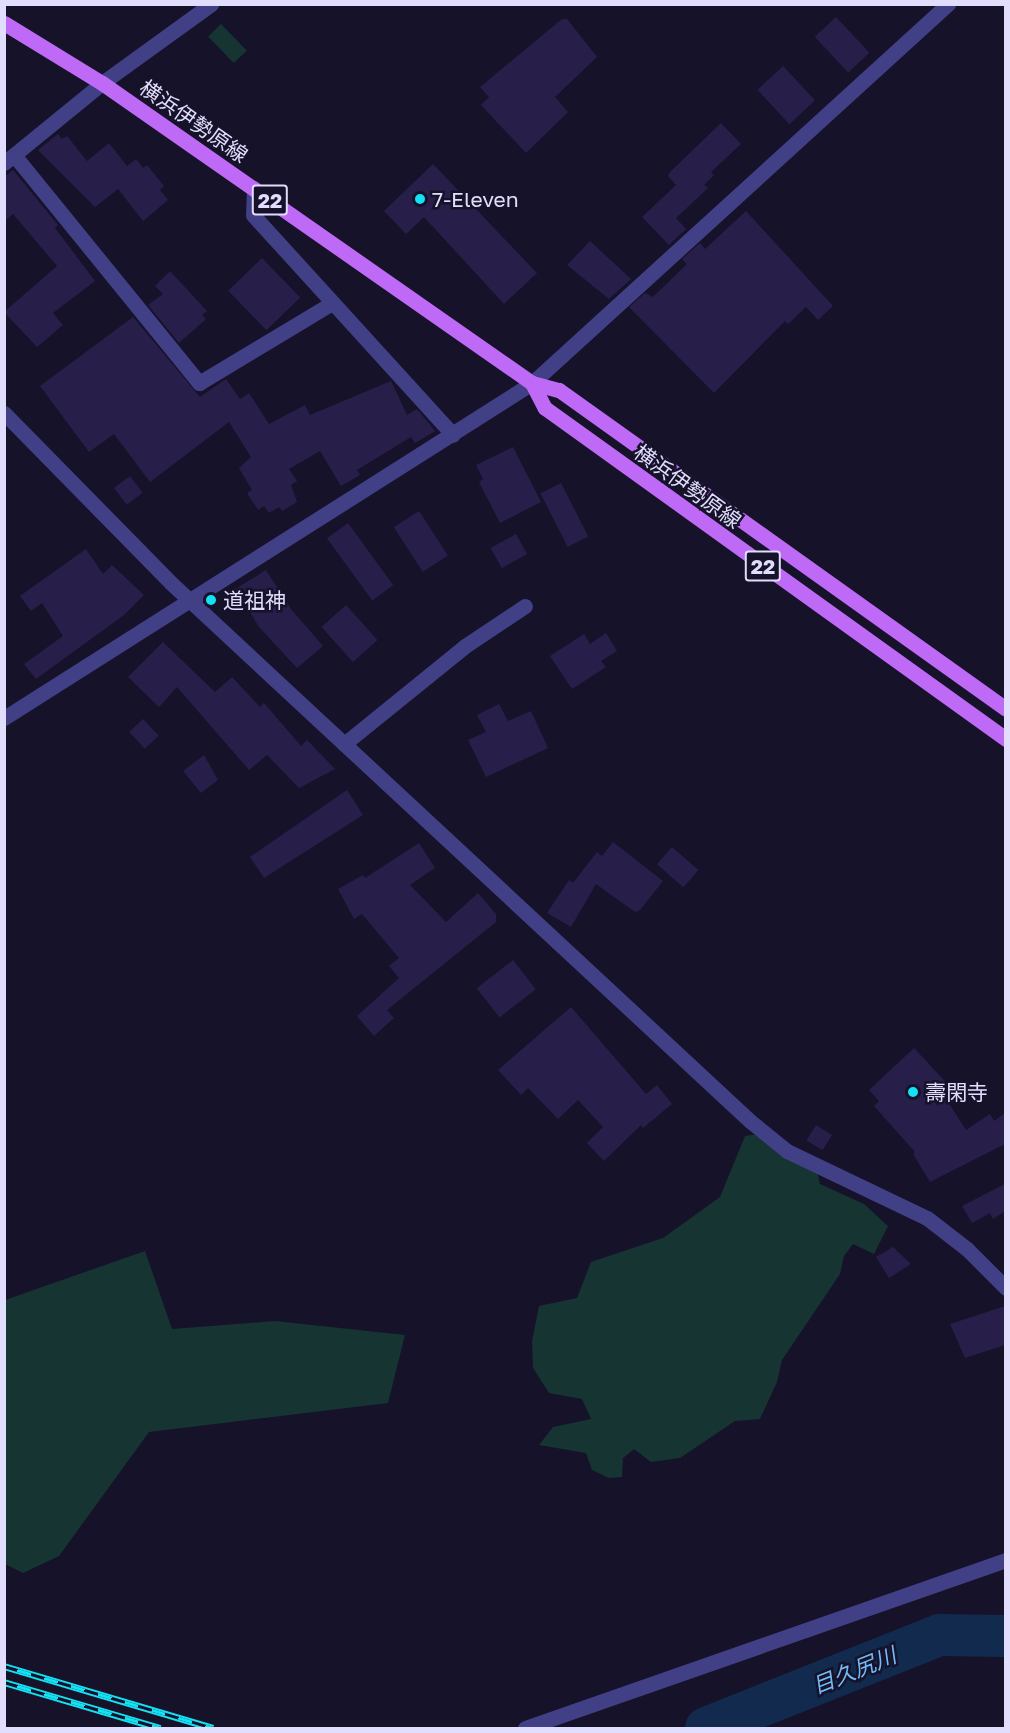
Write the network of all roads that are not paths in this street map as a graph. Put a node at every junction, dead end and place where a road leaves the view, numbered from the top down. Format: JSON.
{"nodes":[{"id":1,"x":211,"y":4,"type":"edge"},
{"id":2,"x":948,"y":4,"type":"edge"},
{"id":3,"x":4,"y":23,"type":"edge"},
{"id":4,"x":102,"y":83,"type":"junction"},
{"id":5,"x":9,"y":159,"type":"edge"},
{"id":6,"x":254,"y":188,"type":"junction"},
{"id":7,"x":332,"y":303,"type":"junction"},
{"id":8,"x":532,"y":383,"type":"junction"},
{"id":9,"x":4,"y":413,"type":"edge"},
{"id":10,"x":453,"y":435,"type":"junction"},
{"id":11,"x":189,"y":599,"type":"junction"},
{"id":12,"x":525,"y":606,"type":"dead end"},
{"id":13,"x":1005,"y":709,"type":"edge"},
{"id":14,"x":4,"y":718,"type":"edge"},
{"id":15,"x":1005,"y":740,"type":"edge"},
{"id":16,"x":344,"y":744,"type":"junction"},
{"id":17,"x":1005,"y":1288,"type":"edge"},
{"id":18,"x":1005,"y":1560,"type":"edge"},
{"id":19,"x":525,"y":1728,"type":"edge"}],
"edges":[{"from":1,"to":4,"type":"street"},
{"from":2,"to":8,"type":"street"},
{"from":3,"to":4,"type":"main road","name":"横浜伊勢原線","number":"22"},
{"from":4,"to":5,"type":"street"},
{"from":4,"to":6,"type":"main road","name":"横浜伊勢原線","number":"22"},
{"from":5,"to":7,"type":"street"},
{"from":6,"to":7,"type":"street"},
{"from":6,"to":8,"type":"main road","name":"横浜伊勢原線","number":"22"},
{"from":7,"to":10,"type":"street"},
{"from":8,"to":10,"type":"street"},
{"from":8,"to":13,"type":"main road","name":"横浜伊勢原線","number":"22"},
{"from":8,"to":15,"type":"main road","name":"横浜伊勢原線","number":"22"},
{"from":9,"to":11,"type":"street"},
{"from":10,"to":11,"type":"street"},
{"from":11,"to":14,"type":"street"},
{"from":11,"to":16,"type":"street"},
{"from":12,"to":16,"type":"street"},
{"from":16,"to":17,"type":"street"},
{"from":18,"to":19,"type":"street"}]}
